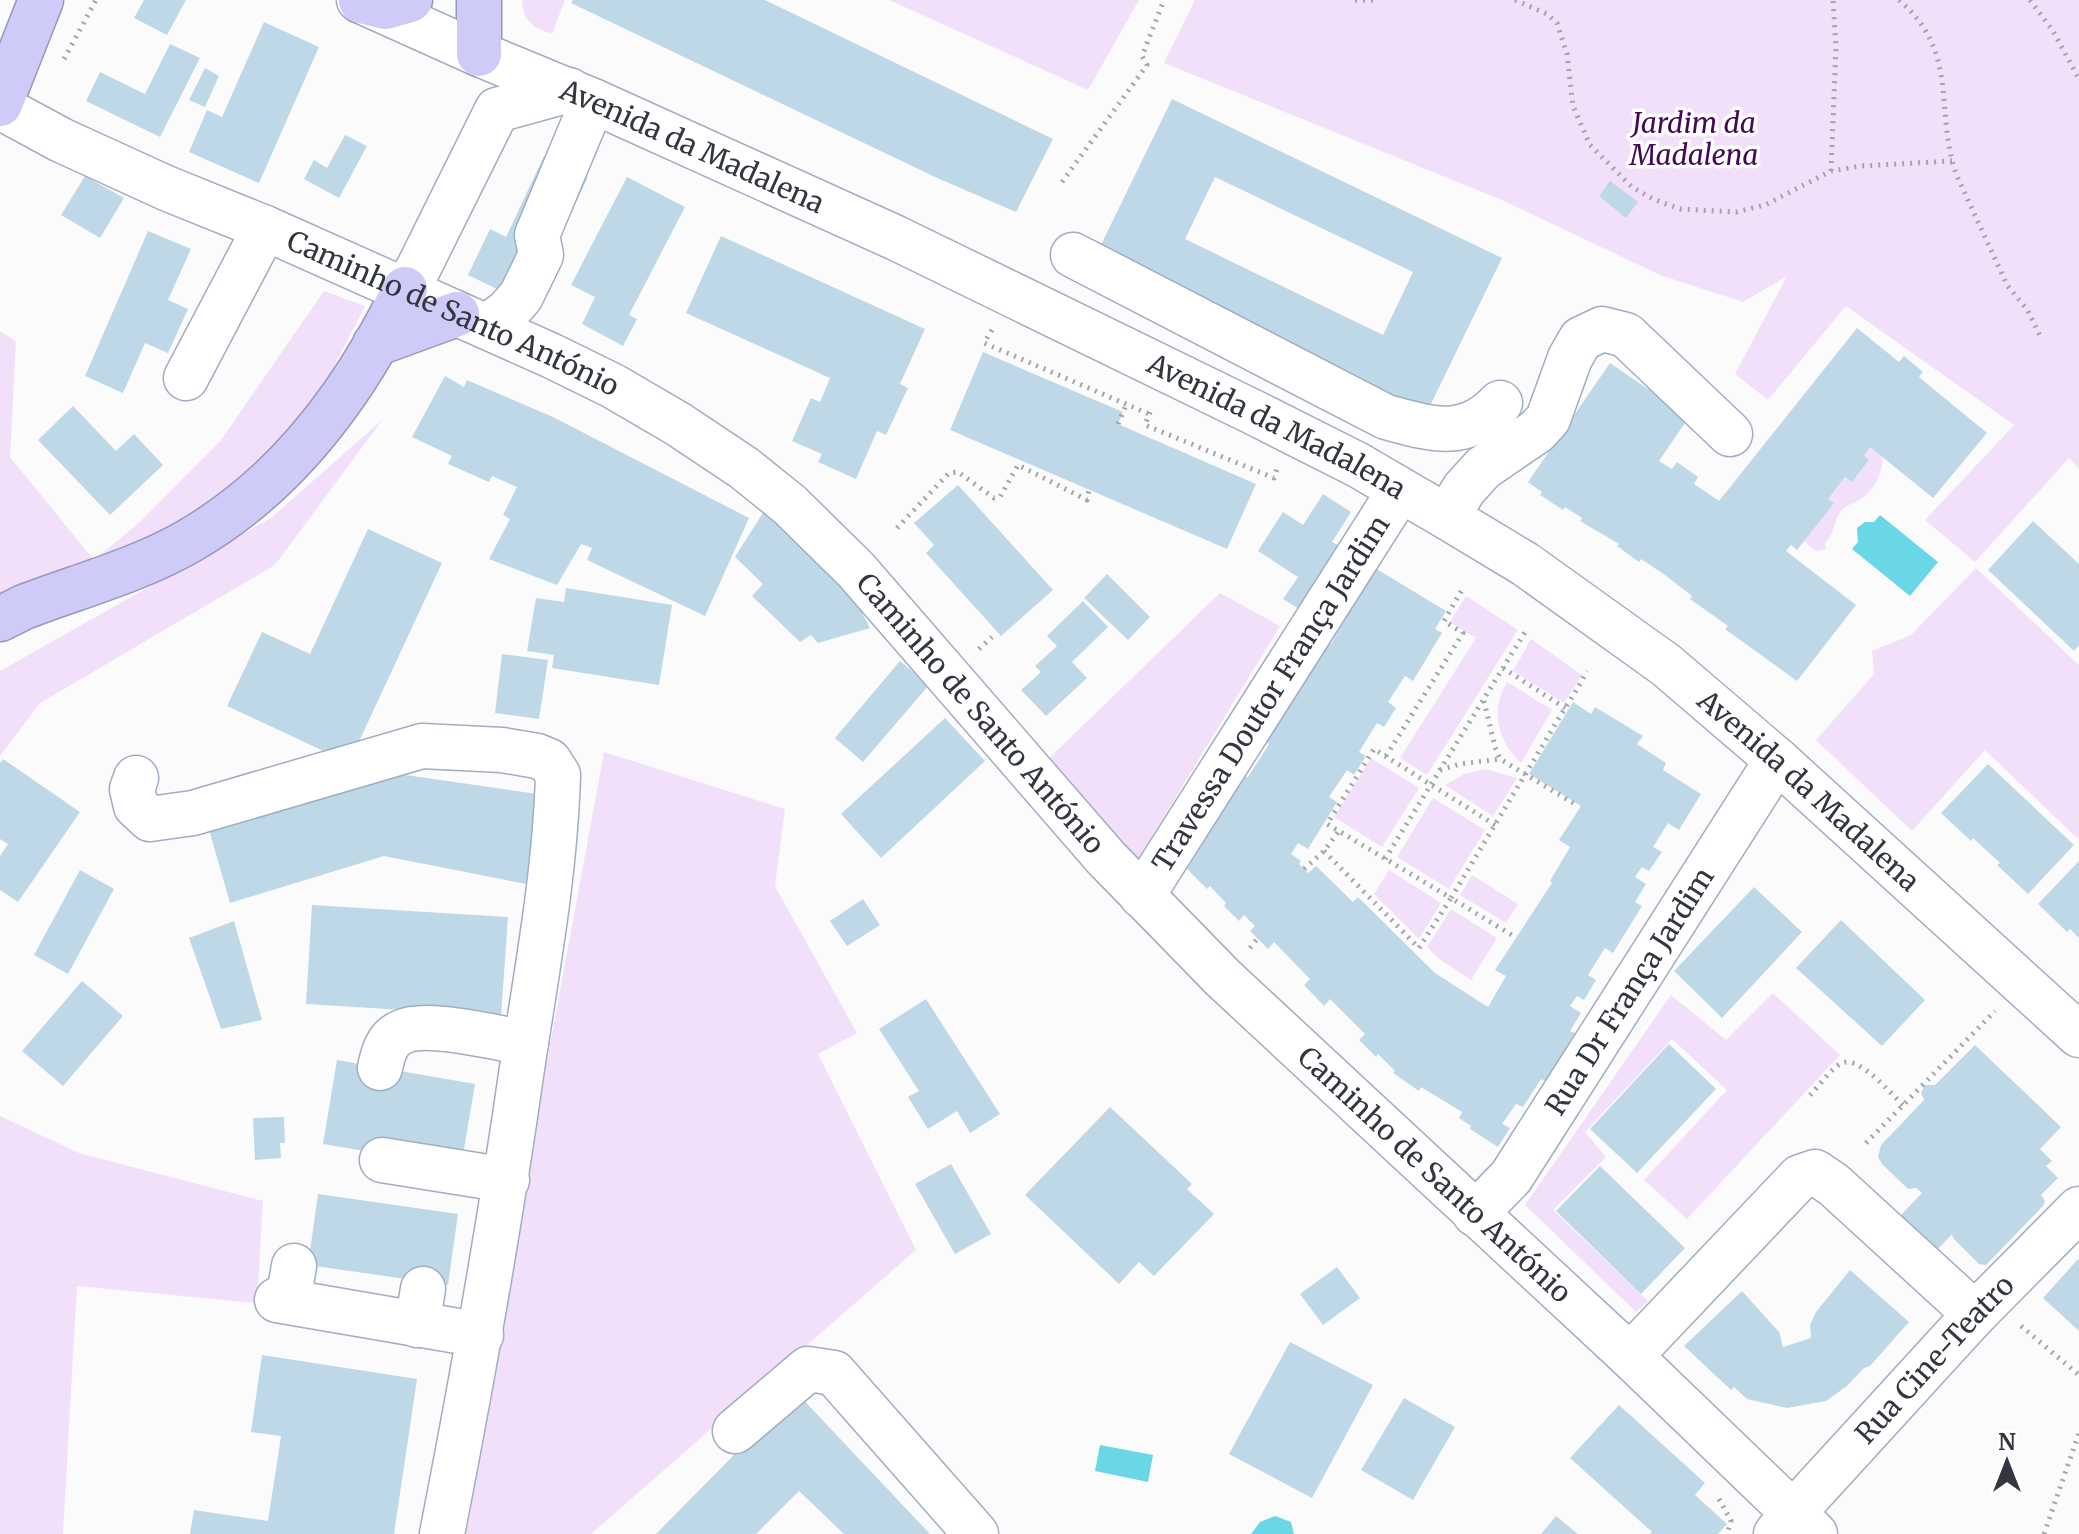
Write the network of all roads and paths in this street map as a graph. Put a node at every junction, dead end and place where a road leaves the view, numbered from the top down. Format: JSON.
{"nodes":[{"id":1,"x":41,"y":0,"type":"edge"},
{"id":2,"x":360,"y":0,"type":"edge"},
{"id":3,"x":410,"y":0,"type":"edge"},
{"id":4,"x":479,"y":0,"type":"edge"},
{"id":5,"x":1164,"y":0,"type":"edge"},
{"id":6,"x":1355,"y":0,"type":"edge"},
{"id":7,"x":1374,"y":0,"type":"edge"},
{"id":8,"x":1515,"y":0,"type":"edge"},
{"id":9,"x":1833,"y":0,"type":"edge"},
{"id":10,"x":1899,"y":0,"type":"edge"},
{"id":11,"x":2030,"y":0,"type":"edge"},
{"id":12,"x":479,"y":54,"type":"junction"},
{"id":13,"x":2079,"y":79,"type":"edge"},
{"id":14,"x":581,"y":96,"type":"junction"},
{"id":15,"x":0,"y":106,"type":"edge"},
{"id":16,"x":497,"y":110,"type":"junction"},
{"id":17,"x":1952,"y":161,"type":"junction"},
{"id":18,"x":1831,"y":171,"type":"junction"},
{"id":19,"x":1062,"y":182,"type":"dead end"},
{"id":20,"x":265,"y":228,"type":"junction"},
{"id":21,"x":1073,"y":255,"type":"dead end"},
{"id":22,"x":405,"y":289,"type":"junction"},
{"id":23,"x":472,"y":320,"type":"junction"},
{"id":24,"x":994,"y":325,"type":"dead end"},
{"id":25,"x":2042,"y":340,"type":"dead end"},
{"id":26,"x":375,"y":344,"type":"junction"},
{"id":27,"x":1037,"y":356,"type":"dead end"},
{"id":28,"x":1033,"y":364,"type":"junction"},
{"id":29,"x":186,"y":378,"type":"dead end"},
{"id":30,"x":1500,"y":403,"type":"dead end"},
{"id":31,"x":1153,"y":404,"type":"dead end"},
{"id":32,"x":1126,"y":405,"type":"junction"},
{"id":33,"x":1149,"y":414,"type":"junction"},
{"id":34,"x":1386,"y":417,"type":"junction"},
{"id":35,"x":1118,"y":424,"type":"dead end"},
{"id":36,"x":1730,"y":434,"type":"dead end"},
{"id":37,"x":1358,"y":465,"type":"junction"},
{"id":38,"x":1274,"y":478,"type":"dead end"},
{"id":39,"x":1089,"y":490,"type":"dead end"},
{"id":40,"x":1400,"y":490,"type":"junction"},
{"id":41,"x":1447,"y":517,"type":"junction"},
{"id":42,"x":897,"y":528,"type":"dead end"},
{"id":43,"x":1463,"y":588,"type":"dead end"},
{"id":44,"x":0,"y":619,"type":"edge"},
{"id":45,"x":1527,"y":629,"type":"dead end"},
{"id":46,"x":992,"y":637,"type":"dead end"},
{"id":47,"x":979,"y":649,"type":"dead end"},
{"id":48,"x":1503,"y":668,"type":"junction"},
{"id":49,"x":1587,"y":671,"type":"dead end"},
{"id":50,"x":1484,"y":699,"type":"junction"},
{"id":51,"x":1565,"y":708,"type":"junction"},
{"id":52,"x":1386,"y":756,"type":"junction"},
{"id":53,"x":1500,"y":759,"type":"junction"},
{"id":54,"x":1777,"y":760,"type":"junction"},
{"id":55,"x":1440,"y":770,"type":"junction"},
{"id":56,"x":1526,"y":774,"type":"junction"},
{"id":57,"x":136,"y":778,"type":"dead end"},
{"id":58,"x":1431,"y":785,"type":"junction"},
{"id":59,"x":1578,"y":806,"type":"dead end"},
{"id":60,"x":1495,"y":825,"type":"junction"},
{"id":61,"x":1339,"y":831,"type":"junction"},
{"id":62,"x":1324,"y":851,"type":"junction"},
{"id":63,"x":1385,"y":859,"type":"junction"},
{"id":64,"x":1304,"y":869,"type":"dead end"},
{"id":65,"x":1142,"y":896,"type":"junction"},
{"id":66,"x":1451,"y":898,"type":"junction"},
{"id":67,"x":1515,"y":937,"type":"dead end"},
{"id":68,"x":1257,"y":939,"type":"dead end"},
{"id":69,"x":1250,"y":948,"type":"dead end"},
{"id":70,"x":1999,"y":1007,"type":"dead end"},
{"id":71,"x":2079,"y":1035,"type":"edge"},
{"id":72,"x":526,"y":1043,"type":"junction"},
{"id":73,"x":380,"y":1068,"type":"dead end"},
{"id":74,"x":1810,"y":1095,"type":"dead end"},
{"id":75,"x":1903,"y":1105,"type":"junction"},
{"id":76,"x":1866,"y":1143,"type":"dead end"},
{"id":77,"x":382,"y":1160,"type":"dead end"},
{"id":78,"x":507,"y":1180,"type":"junction"},
{"id":79,"x":2079,"y":1209,"type":"edge"},
{"id":80,"x":1475,"y":1214,"type":"junction"},
{"id":81,"x":286,"y":1289,"type":"dead end"},
{"id":82,"x":1995,"y":1318,"type":"junction"},
{"id":83,"x":481,"y":1335,"type":"junction"},
{"id":84,"x":1630,"y":1356,"type":"junction"},
{"id":85,"x":2079,"y":1375,"type":"edge"},
{"id":86,"x":735,"y":1431,"type":"dead end"},
{"id":87,"x":2079,"y":1433,"type":"edge"},
{"id":88,"x":1716,"y":1493,"type":"dead end"},
{"id":89,"x":1795,"y":1527,"type":"edge"},
{"id":90,"x":442,"y":1534,"type":"edge"},
{"id":91,"x":976,"y":1534,"type":"edge"},
{"id":92,"x":1727,"y":1534,"type":"edge"},
{"id":93,"x":2044,"y":1534,"type":"edge"}],
"edges":[{"from":1,"to":15,"type":"highway"},
{"from":2,"to":3,"type":"highway"},
{"from":2,"to":12,"type":"street","name":"Avenida da Madalena"},
{"from":4,"to":12,"type":"highway"},
{"from":5,"to":19,"type":"path"},
{"from":6,"to":7,"type":"path"},
{"from":8,"to":18,"type":"path"},
{"from":9,"to":18,"type":"path"},
{"from":10,"to":17,"type":"path"},
{"from":11,"to":13,"type":"path"},
{"from":12,"to":14,"type":"street","name":"Avenida da Madalena"},
{"from":12,"to":16,"type":"street"},
{"from":14,"to":16,"type":"street"},
{"from":14,"to":23,"type":"street"},
{"from":14,"to":37,"type":"street","name":"Avenida da Madalena"},
{"from":15,"to":20,"type":"street","name":"Caminho de Santo António"},
{"from":16,"to":22,"type":"street"},
{"from":17,"to":18,"type":"path"},
{"from":17,"to":25,"type":"path"},
{"from":20,"to":22,"type":"street","name":"Caminho de Santo António"},
{"from":20,"to":29,"type":"street"},
{"from":21,"to":34,"type":"street"},
{"from":22,"to":23,"type":"street","name":"Caminho de Santo António"},
{"from":22,"to":26,"type":"highway"},
{"from":23,"to":26,"type":"highway"},
{"from":23,"to":65,"type":"street","name":"Caminho de Santo António"},
{"from":24,"to":28,"type":"path"},
{"from":26,"to":44,"type":"highway"},
{"from":27,"to":28,"type":"path"},
{"from":28,"to":32,"type":"path"},
{"from":30,"to":34,"type":"street"},
{"from":31,"to":33,"type":"path"},
{"from":32,"to":33,"type":"path"},
{"from":32,"to":35,"type":"path"},
{"from":33,"to":38,"type":"path"},
{"from":34,"to":37,"type":"street"},
{"from":36,"to":41,"type":"street"},
{"from":37,"to":40,"type":"street","name":"Avenida da Madalena"},
{"from":39,"to":42,"type":"path"},
{"from":40,"to":41,"type":"street","name":"Avenida da Madalena"},
{"from":40,"to":65,"type":"street","name":"Travessa Doutor França Jardim"},
{"from":41,"to":54,"type":"street","name":"Avenida da Madalena"},
{"from":43,"to":52,"type":"path"},
{"from":45,"to":48,"type":"path"},
{"from":46,"to":47,"type":"path"},
{"from":48,"to":50,"type":"path"},
{"from":48,"to":51,"type":"path"},
{"from":49,"to":51,"type":"path"},
{"from":50,"to":53,"type":"path"},
{"from":50,"to":55,"type":"path"},
{"from":51,"to":56,"type":"path"},
{"from":52,"to":58,"type":"path"},
{"from":52,"to":61,"type":"path"},
{"from":53,"to":55,"type":"path"},
{"from":53,"to":56,"type":"path"},
{"from":54,"to":71,"type":"street","name":"Avenida da Madalena"},
{"from":54,"to":80,"type":"street","name":"Rua Dr França Jardim"},
{"from":55,"to":58,"type":"path"},
{"from":56,"to":59,"type":"path"},
{"from":56,"to":60,"type":"path"},
{"from":57,"to":72,"type":"street"},
{"from":58,"to":60,"type":"path"},
{"from":58,"to":63,"type":"path"},
{"from":60,"to":66,"type":"path"},
{"from":61,"to":62,"type":"path"},
{"from":61,"to":63,"type":"path"},
{"from":62,"to":64,"type":"path"},
{"from":62,"to":66,"type":"path"},
{"from":63,"to":66,"type":"path"},
{"from":65,"to":80,"type":"street","name":"Caminho de Santo António"},
{"from":66,"to":67,"type":"path"},
{"from":68,"to":69,"type":"path"},
{"from":70,"to":75,"type":"path"},
{"from":72,"to":73,"type":"street"},
{"from":72,"to":78,"type":"street"},
{"from":74,"to":75,"type":"path"},
{"from":75,"to":76,"type":"path"},
{"from":77,"to":78,"type":"street"},
{"from":78,"to":83,"type":"street"},
{"from":79,"to":82,"type":"street","name":"Rua Cine-Teatro"},
{"from":80,"to":84,"type":"street","name":"Caminho de Santo António"},
{"from":81,"to":83,"type":"street"},
{"from":82,"to":84,"type":"street"},
{"from":82,"to":85,"type":"path"},
{"from":82,"to":89,"type":"street","name":"Rua Cine-Teatro"},
{"from":83,"to":90,"type":"street"},
{"from":84,"to":89,"type":"street","name":"Caminho de Santo António"},
{"from":86,"to":91,"type":"street"},
{"from":87,"to":93,"type":"path"},
{"from":88,"to":92,"type":"path"}]}
